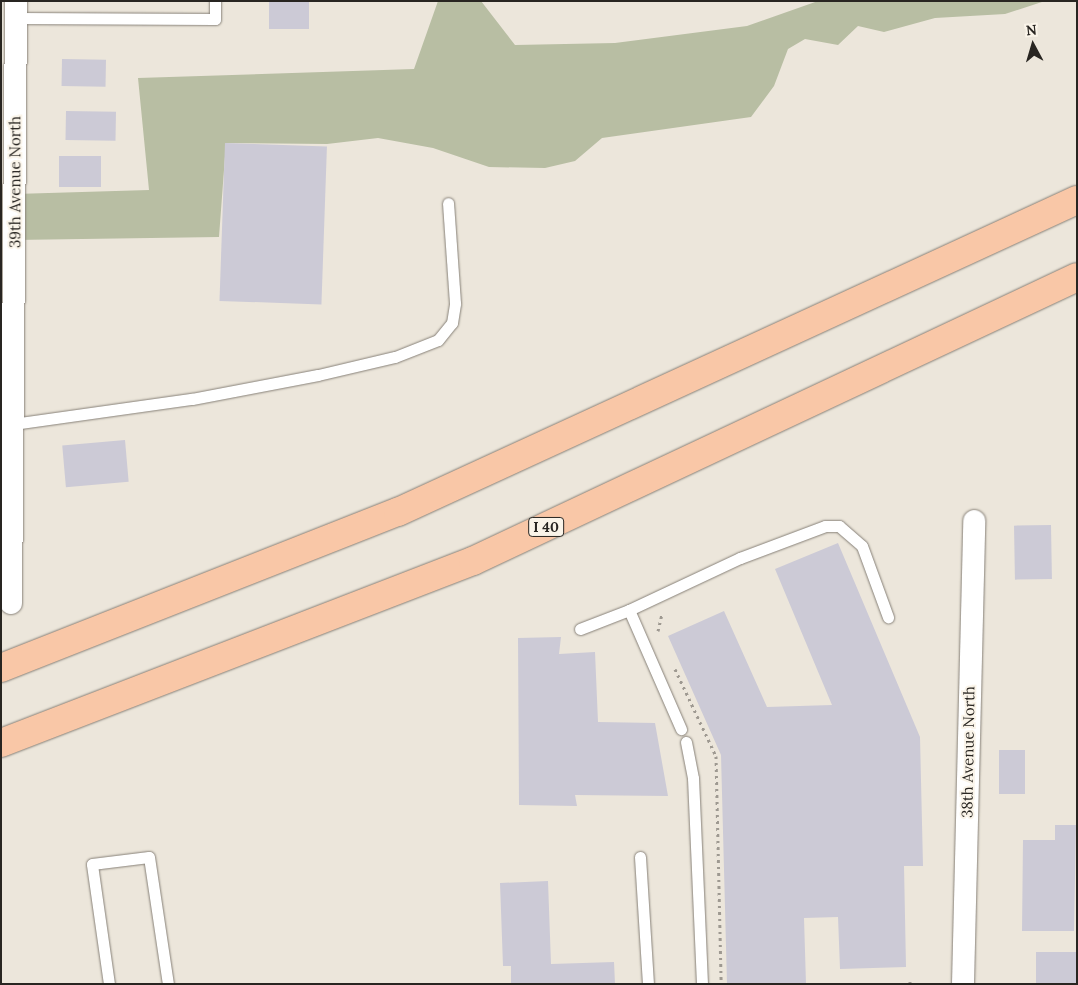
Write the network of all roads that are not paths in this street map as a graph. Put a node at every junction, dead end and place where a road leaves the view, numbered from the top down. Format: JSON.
{"nodes":[{"id":1,"x":214,"y":1,"type":"edge"},
{"id":2,"x":16,"y":10,"type":"edge"},
{"id":3,"x":1077,"y":195,"type":"edge"},
{"id":4,"x":1077,"y":200,"type":"edge"},
{"id":5,"x":448,"y":203,"type":"dead end"},
{"id":6,"x":1050,"y":213,"type":"junction"},
{"id":7,"x":1077,"y":278,"type":"edge"},
{"id":8,"x":9,"y":432,"type":"edge"},
{"id":9,"x":974,"y":521,"type":"dead end"},
{"id":10,"x":11,"y":603,"type":"dead end"},
{"id":11,"x":629,"y":610,"type":"junction"},
{"id":12,"x":888,"y":617,"type":"dead end"},
{"id":13,"x":580,"y":629,"type":"dead end"},
{"id":14,"x":1,"y":668,"type":"edge"},
{"id":15,"x":680,"y":729,"type":"dead end"},
{"id":16,"x":686,"y":742,"type":"dead end"},
{"id":17,"x":1,"y":743,"type":"edge"},
{"id":18,"x":640,"y":857,"type":"dead end"},
{"id":19,"x":108,"y":984,"type":"edge"},
{"id":20,"x":168,"y":984,"type":"edge"},
{"id":21,"x":648,"y":984,"type":"edge"},
{"id":22,"x":702,"y":984,"type":"edge"},
{"id":23,"x":963,"y":984,"type":"edge"}],
"edges":[{"from":1,"to":2,"type":"lane"},
{"from":2,"to":8,"type":"street","name":"39th Avenue North"},
{"from":3,"to":6,"type":"highway"},
{"from":4,"to":6,"type":"highway"},
{"from":5,"to":8,"type":"lane"},
{"from":6,"to":14,"type":"highway"},
{"from":7,"to":17,"type":"highway","number":"I 40"},
{"from":8,"to":10,"type":"street","name":"39th Avenue North"},
{"from":9,"to":23,"type":"street","name":"38th Avenue North"},
{"from":11,"to":12,"type":"lane"},
{"from":11,"to":13,"type":"lane"},
{"from":11,"to":15,"type":"lane"},
{"from":16,"to":22,"type":"lane"},
{"from":18,"to":21,"type":"lane"},
{"from":19,"to":20,"type":"lane"}]}
